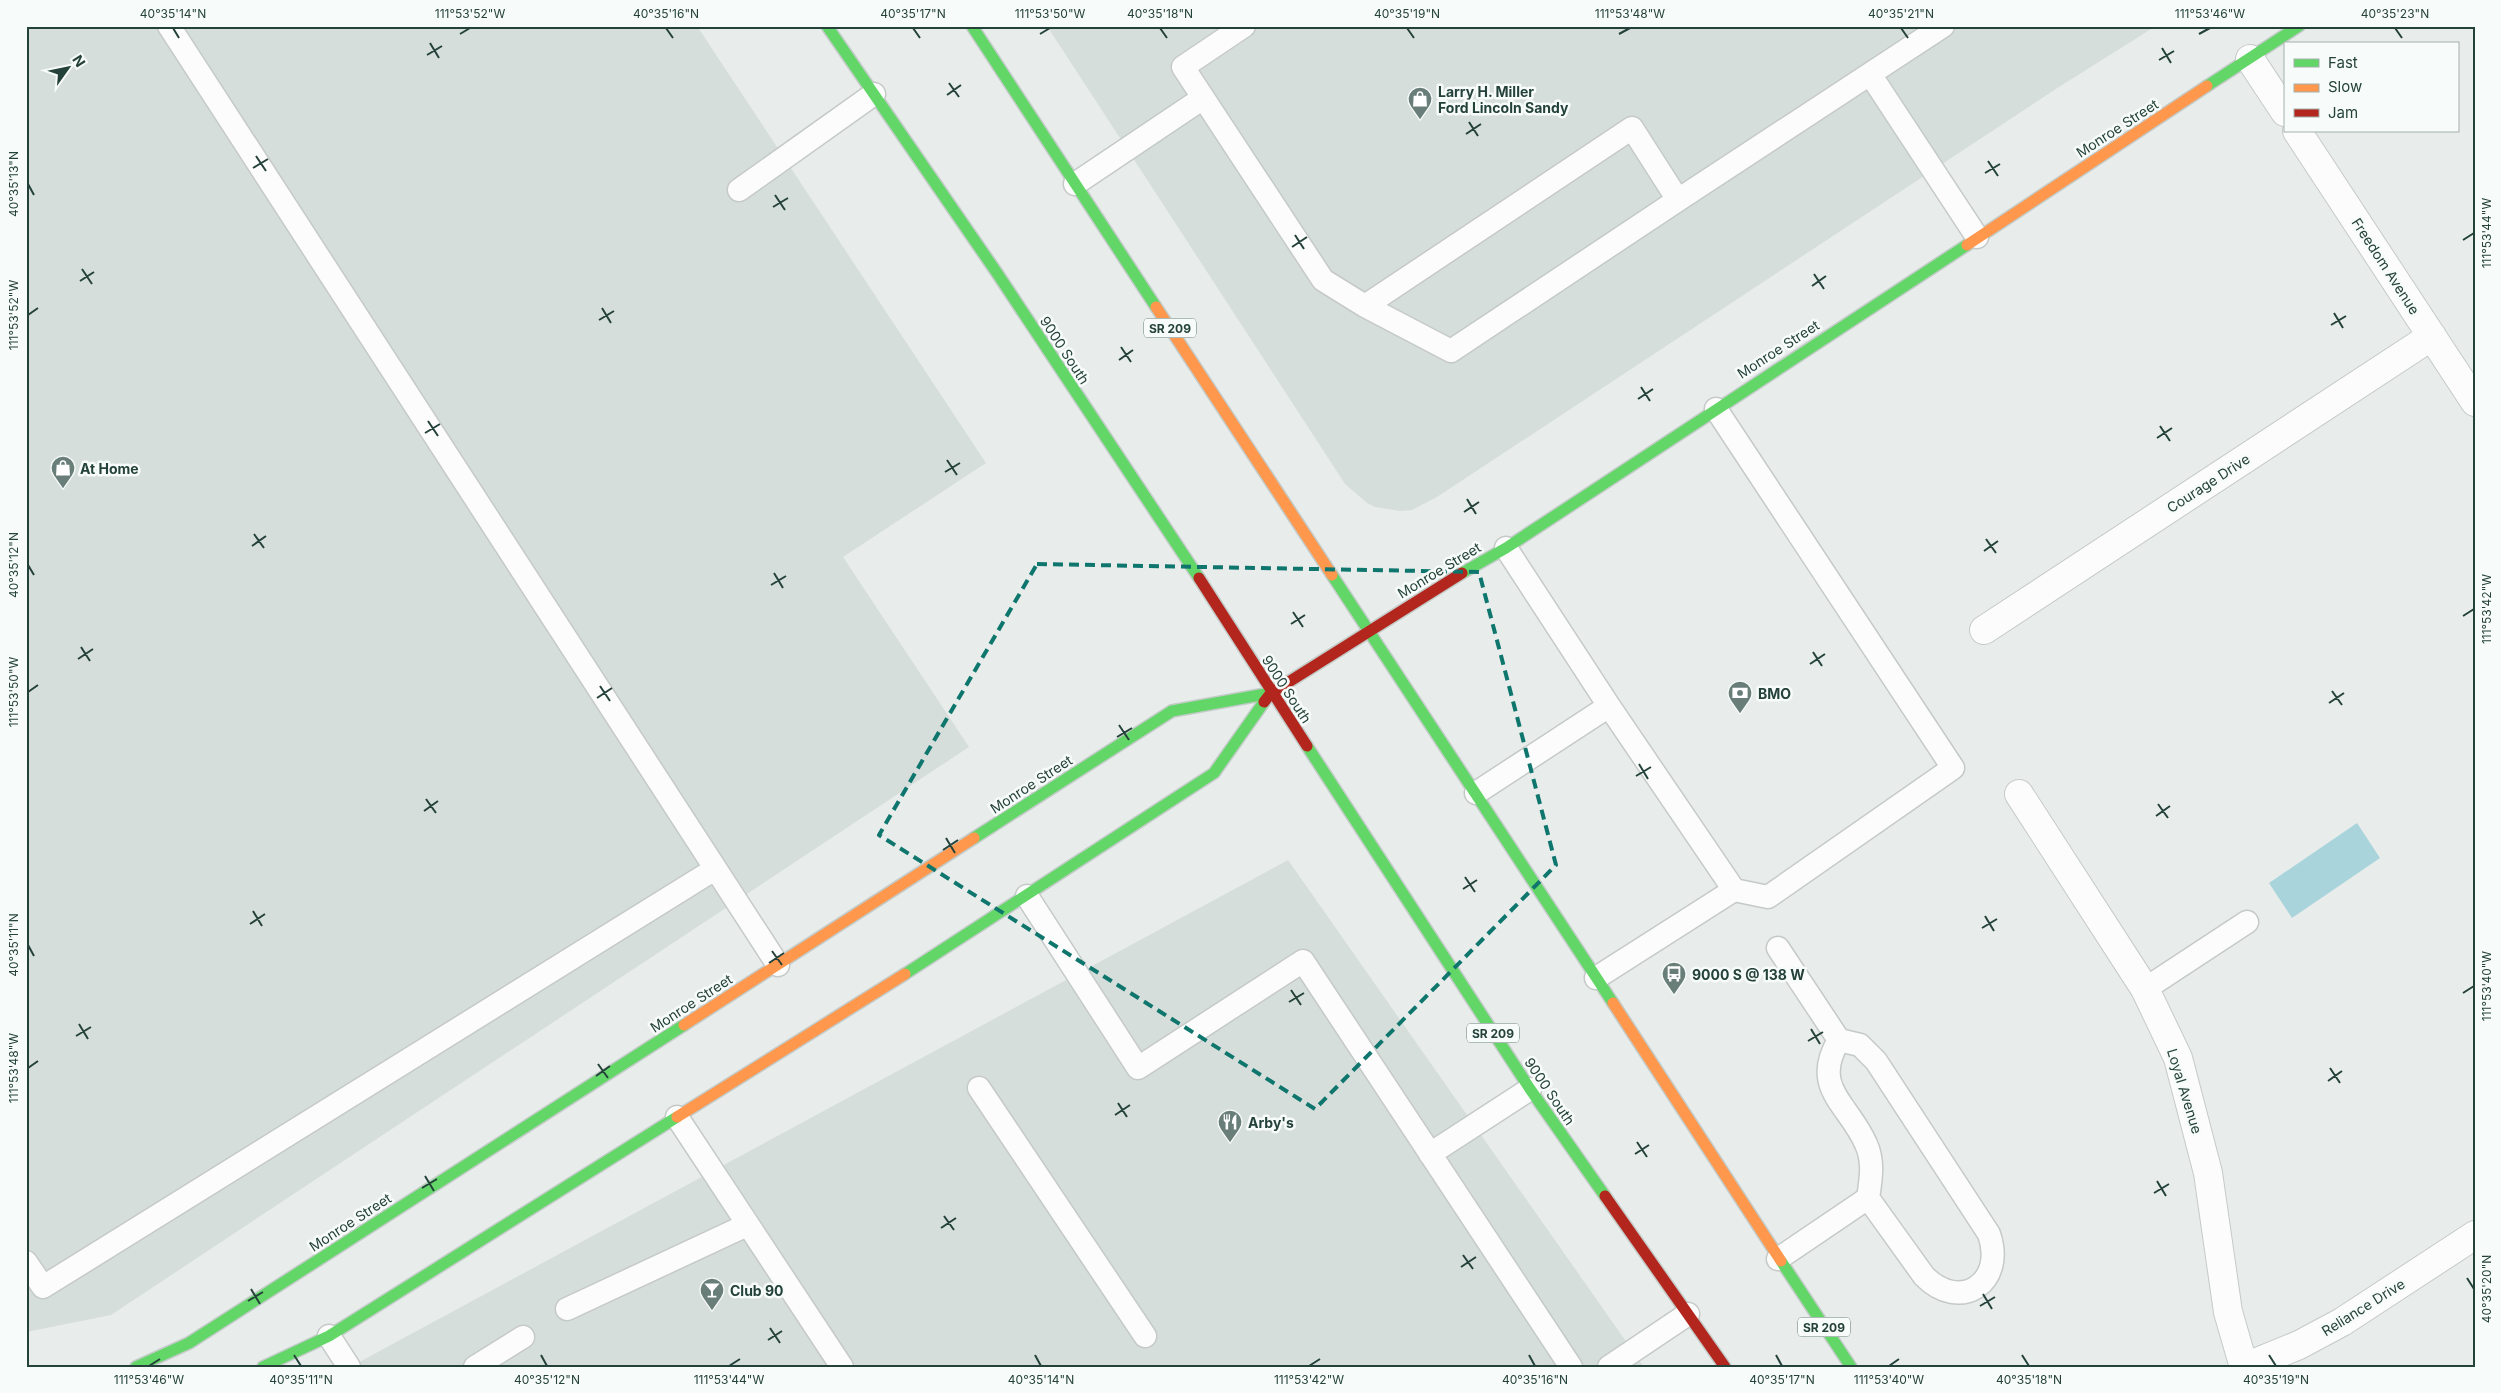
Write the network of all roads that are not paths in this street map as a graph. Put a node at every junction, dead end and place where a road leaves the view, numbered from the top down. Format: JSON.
{"nodes":[{"id":1,"x":169,"y":26,"type":"edge"},
{"id":2,"x":827,"y":26,"type":"edge"},
{"id":3,"x":972,"y":26,"type":"edge"},
{"id":4,"x":1244,"y":26,"type":"edge"},
{"id":5,"x":1943,"y":26,"type":"edge"},
{"id":6,"x":2299,"y":26,"type":"edge"},
{"id":7,"x":2250,"y":59,"type":"junction"},
{"id":8,"x":1870,"y":74,"type":"junction"},
{"id":9,"x":874,"y":94,"type":"junction"},
{"id":10,"x":1203,"y":98,"type":"junction"},
{"id":11,"x":2284,"y":110,"type":"edge"},
{"id":12,"x":2299,"y":132,"type":"edge"},
{"id":13,"x":1075,"y":184,"type":"junction"},
{"id":14,"x":739,"y":190,"type":"dead end"},
{"id":15,"x":1678,"y":200,"type":"junction"},
{"id":16,"x":1977,"y":237,"type":"junction"},
{"id":17,"x":1365,"y":306,"type":"junction"},
{"id":18,"x":2432,"y":336,"type":"junction"},
{"id":19,"x":2475,"y":402,"type":"edge"},
{"id":20,"x":1716,"y":408,"type":"junction"},
{"id":21,"x":1506,"y":548,"type":"junction"},
{"id":22,"x":1369,"y":630,"type":"junction"},
{"id":23,"x":1984,"y":630,"type":"dead end"},
{"id":24,"x":1271,"y":693,"type":"junction"},
{"id":25,"x":1609,"y":706,"type":"junction"},
{"id":26,"x":1476,"y":793,"type":"junction"},
{"id":27,"x":2018,"y":794,"type":"dead end"},
{"id":28,"x":715,"y":869,"type":"junction"},
{"id":29,"x":1734,"y":890,"type":"junction"},
{"id":30,"x":1027,"y":896,"type":"junction"},
{"id":31,"x":2247,"y":922,"type":"dead end"},
{"id":32,"x":1778,"y":948,"type":"dead end"},
{"id":33,"x":778,"y":965,"type":"junction"},
{"id":34,"x":1596,"y":978,"type":"junction"},
{"id":35,"x":2146,"y":989,"type":"junction"},
{"id":36,"x":1839,"y":1040,"type":"junction"},
{"id":37,"x":979,"y":1088,"type":"dead end"},
{"id":38,"x":1530,"y":1089,"type":"junction"},
{"id":39,"x":677,"y":1117,"type":"junction"},
{"id":40,"x":1430,"y":1154,"type":"junction"},
{"id":41,"x":1868,"y":1198,"type":"junction"},
{"id":42,"x":747,"y":1225,"type":"junction"},
{"id":43,"x":2475,"y":1235,"type":"edge"},
{"id":44,"x":1778,"y":1259,"type":"junction"},
{"id":45,"x":26,"y":1262,"type":"edge"},
{"id":46,"x":567,"y":1309,"type":"dead end"},
{"id":47,"x":1688,"y":1314,"type":"junction"},
{"id":48,"x":330,"y":1336,"type":"junction"},
{"id":49,"x":1145,"y":1336,"type":"dead end"},
{"id":50,"x":523,"y":1337,"type":"dead end"},
{"id":51,"x":136,"y":1367,"type":"edge"},
{"id":52,"x":263,"y":1367,"type":"edge"},
{"id":53,"x":292,"y":1367,"type":"edge"},
{"id":54,"x":350,"y":1367,"type":"edge"},
{"id":55,"x":475,"y":1367,"type":"edge"},
{"id":56,"x":842,"y":1367,"type":"edge"},
{"id":57,"x":1571,"y":1367,"type":"edge"},
{"id":58,"x":1608,"y":1367,"type":"edge"},
{"id":59,"x":1725,"y":1367,"type":"edge"},
{"id":60,"x":1851,"y":1367,"type":"edge"},
{"id":61,"x":2244,"y":1367,"type":"edge"}],
"edges":[{"from":1,"to":28,"type":"lane"},
{"from":2,"to":9,"type":"street","name":"9000 South","number":"SR 209"},
{"from":3,"to":13,"type":"street","number":"SR 209"},
{"from":4,"to":10,"type":"lane"},
{"from":5,"to":8,"type":"lane"},
{"from":6,"to":7,"type":"street","name":"Monroe Street"},
{"from":7,"to":11,"type":"street"},
{"from":7,"to":16,"type":"street","name":"Monroe Street"},
{"from":8,"to":15,"type":"lane"},
{"from":8,"to":16,"type":"lane"},
{"from":9,"to":14,"type":"lane"},
{"from":9,"to":24,"type":"street","name":"9000 South","number":"SR 209"},
{"from":10,"to":13,"type":"lane"},
{"from":10,"to":17,"type":"lane"},
{"from":12,"to":18,"type":"street","name":"Freedom Avenue"},
{"from":13,"to":22,"type":"street","number":"SR 209"},
{"from":15,"to":17,"type":"lane"},
{"from":15,"to":17,"type":"lane"},
{"from":16,"to":20,"type":"street","name":"Monroe Street"},
{"from":18,"to":19,"type":"street","name":"Freedom Avenue"},
{"from":18,"to":23,"type":"street","name":"Courage Drive"},
{"from":20,"to":21,"type":"street","name":"Monroe Street"},
{"from":20,"to":29,"type":"lane"},
{"from":21,"to":22,"type":"street","name":"Monroe Street"},
{"from":21,"to":25,"type":"lane"},
{"from":22,"to":24,"type":"street","name":"Monroe Street"},
{"from":22,"to":26,"type":"street","number":"SR 209"},
{"from":24,"to":30,"type":"street","name":"Monroe Street"},
{"from":24,"to":33,"type":"street","name":"Monroe Street"},
{"from":24,"to":38,"type":"street","name":"9000 South","number":"SR 209"},
{"from":25,"to":26,"type":"lane"},
{"from":25,"to":29,"type":"lane"},
{"from":26,"to":34,"type":"street","number":"SR 209"},
{"from":27,"to":35,"type":"street","name":"Loyal Avenue"},
{"from":28,"to":33,"type":"lane"},
{"from":28,"to":45,"type":"lane"},
{"from":29,"to":34,"type":"lane"},
{"from":30,"to":39,"type":"street","name":"Monroe Street"},
{"from":30,"to":40,"type":"lane"},
{"from":31,"to":35,"type":"lane"},
{"from":32,"to":36,"type":"lane"},
{"from":33,"to":51,"type":"street","name":"Monroe Street"},
{"from":34,"to":44,"type":"street","number":"SR 209"},
{"from":35,"to":61,"type":"street","name":"Loyal Avenue"},
{"from":36,"to":41,"type":"lane"},
{"from":36,"to":41,"type":"lane"},
{"from":37,"to":49,"type":"lane"},
{"from":38,"to":40,"type":"lane"},
{"from":38,"to":47,"type":"street","name":"9000 South","number":"SR 209"},
{"from":39,"to":42,"type":"lane"},
{"from":39,"to":48,"type":"street","name":"Monroe Street"},
{"from":40,"to":57,"type":"lane"},
{"from":41,"to":44,"type":"lane"},
{"from":42,"to":46,"type":"lane"},
{"from":42,"to":56,"type":"lane"},
{"from":43,"to":61,"type":"street","name":"Reliance Drive"},
{"from":44,"to":60,"type":"street","number":"SR 209"},
{"from":47,"to":58,"type":"lane"},
{"from":47,"to":59,"type":"street","name":"9000 South","number":"SR 209"},
{"from":48,"to":52,"type":"street","name":"Monroe Street"},
{"from":48,"to":53,"type":"street"},
{"from":48,"to":54,"type":"lane"},
{"from":50,"to":55,"type":"lane"}]}
